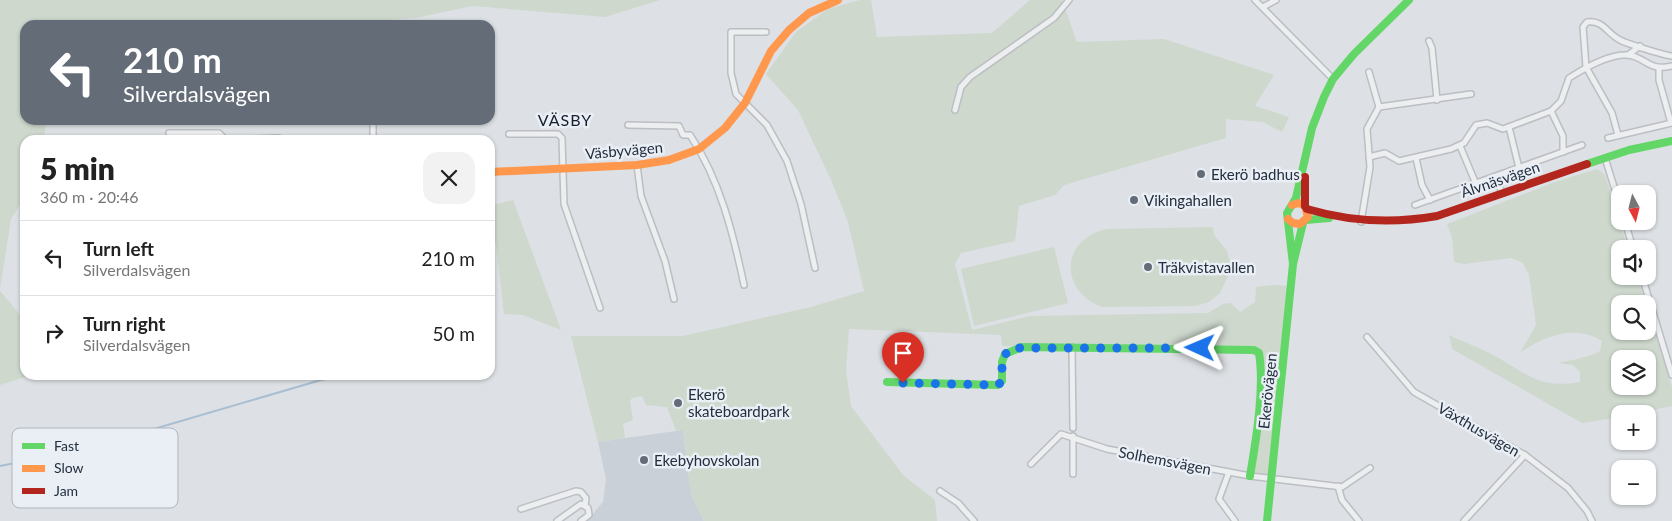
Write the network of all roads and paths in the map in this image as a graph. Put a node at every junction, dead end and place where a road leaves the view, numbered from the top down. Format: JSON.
{"nodes":[{"id":1,"x":838,"y":0,"type":"edge"},
{"id":2,"x":1069,"y":0,"type":"edge"},
{"id":3,"x":1254,"y":0,"type":"edge"},
{"id":4,"x":1276,"y":0,"type":"edge"},
{"id":5,"x":1404,"y":2,"type":"edge"},
{"id":6,"x":1263,"y":7,"type":"junction"},
{"id":7,"x":766,"y":32,"type":"dead end"},
{"id":8,"x":1429,"y":41,"type":"dead end"},
{"id":9,"x":1640,"y":46,"type":"junction"},
{"id":10,"x":1628,"y":55,"type":"junction"},
{"id":11,"x":1672,"y":56,"type":"edge"},
{"id":12,"x":1672,"y":66,"type":"edge"},
{"id":13,"x":1586,"y":67,"type":"junction"},
{"id":14,"x":1660,"y":69,"type":"junction"},
{"id":15,"x":1369,"y":72,"type":"dead end"},
{"id":16,"x":1333,"y":79,"type":"junction"},
{"id":17,"x":1471,"y":94,"type":"dead end"},
{"id":18,"x":1437,"y":100,"type":"junction"},
{"id":19,"x":745,"y":103,"type":"junction"},
{"id":20,"x":1379,"y":107,"type":"junction"},
{"id":21,"x":955,"y":110,"type":"dead end"},
{"id":22,"x":1550,"y":111,"type":"junction"},
{"id":23,"x":1671,"y":123,"type":"edge"},
{"id":24,"x":628,"y":125,"type":"dead end"},
{"id":25,"x":1509,"y":127,"type":"junction"},
{"id":26,"x":169,"y":133,"type":"dead end"},
{"id":27,"x":509,"y":134,"type":"dead end"},
{"id":28,"x":220,"y":135,"type":"edge"},
{"id":29,"x":1618,"y":136,"type":"junction"},
{"id":30,"x":1608,"y":138,"type":"dead end"},
{"id":31,"x":1672,"y":141,"type":"edge"},
{"id":32,"x":1582,"y":145,"type":"dead end"},
{"id":33,"x":1460,"y":146,"type":"junction"},
{"id":34,"x":699,"y":149,"type":"junction"},
{"id":35,"x":1563,"y":152,"type":"junction"},
{"id":36,"x":1370,"y":157,"type":"junction"},
{"id":37,"x":1416,"y":158,"type":"junction"},
{"id":38,"x":1605,"y":158,"type":"junction"},
{"id":39,"x":637,"y":165,"type":"junction"},
{"id":40,"x":1306,"y":165,"type":"junction"},
{"id":41,"x":562,"y":168,"type":"junction"},
{"id":42,"x":1519,"y":168,"type":"junction"},
{"id":43,"x":495,"y":172,"type":"edge"},
{"id":44,"x":1496,"y":177,"type":"junction"},
{"id":45,"x":1476,"y":184,"type":"junction"},
{"id":46,"x":1613,"y":185,"type":"edge"},
{"id":47,"x":1502,"y":193,"type":"junction"},
{"id":48,"x":1430,"y":200,"type":"junction"},
{"id":49,"x":1292,"y":204,"type":"junction"},
{"id":50,"x":1415,"y":205,"type":"dead end"},
{"id":51,"x":1306,"y":208,"type":"junction"},
{"id":52,"x":1334,"y":218,"type":"junction"},
{"id":53,"x":1288,"y":219,"type":"junction"},
{"id":54,"x":1305,"y":222,"type":"junction"},
{"id":55,"x":1361,"y":222,"type":"junction"},
{"id":56,"x":1293,"y":264,"type":"junction"},
{"id":57,"x":816,"y":268,"type":"dead end"},
{"id":58,"x":744,"y":285,"type":"dead end"},
{"id":59,"x":1645,"y":285,"type":"edge"},
{"id":60,"x":674,"y":300,"type":"dead end"},
{"id":61,"x":600,"y":308,"type":"dead end"},
{"id":62,"x":1367,"y":337,"type":"dead end"},
{"id":63,"x":1072,"y":347,"type":"junction"},
{"id":64,"x":1672,"y":375,"type":"edge"},
{"id":65,"x":887,"y":382,"type":"dead end"},
{"id":66,"x":1073,"y":428,"type":"dead end"},
{"id":67,"x":1073,"y":436,"type":"junction"},
{"id":68,"x":1525,"y":455,"type":"junction"},
{"id":69,"x":1032,"y":464,"type":"dead end"},
{"id":70,"x":1370,"y":468,"type":"dead end"},
{"id":71,"x":1229,"y":472,"type":"junction"},
{"id":72,"x":1073,"y":474,"type":"dead end"},
{"id":73,"x":1250,"y":476,"type":"junction"},
{"id":74,"x":1272,"y":479,"type":"junction"},
{"id":75,"x":1338,"y":486,"type":"junction"},
{"id":76,"x":940,"y":491,"type":"dead end"},
{"id":77,"x":585,"y":506,"type":"junction"},
{"id":78,"x":522,"y":508,"type":"dead end"},
{"id":79,"x":557,"y":521,"type":"edge"},
{"id":80,"x":581,"y":521,"type":"edge"},
{"id":81,"x":974,"y":521,"type":"edge"},
{"id":82,"x":1235,"y":521,"type":"edge"},
{"id":83,"x":1267,"y":521,"type":"edge"},
{"id":84,"x":1359,"y":521,"type":"edge"},
{"id":85,"x":1464,"y":521,"type":"edge"},
{"id":86,"x":1592,"y":521,"type":"edge"}],
"edges":[{"from":1,"to":19,"type":"street","name":"Väsbyvägen"},
{"from":2,"to":21,"type":"street"},
{"from":3,"to":6,"type":"street"},
{"from":4,"to":6,"type":"street"},
{"from":5,"to":16,"type":"street"},
{"from":6,"to":16,"type":"street"},
{"from":7,"to":19,"type":"street"},
{"from":8,"to":18,"type":"street"},
{"from":9,"to":10,"type":"street"},
{"from":9,"to":11,"type":"street"},
{"from":9,"to":13,"type":"street"},
{"from":10,"to":13,"type":"street"},
{"from":10,"to":14,"type":"street"},
{"from":12,"to":14,"type":"street"},
{"from":13,"to":22,"type":"street"},
{"from":13,"to":29,"type":"street"},
{"from":14,"to":23,"type":"street"},
{"from":15,"to":20,"type":"street"},
{"from":16,"to":40,"type":"street"},
{"from":17,"to":18,"type":"street"},
{"from":18,"to":20,"type":"street"},
{"from":19,"to":34,"type":"street","name":"Väsbyvägen"},
{"from":19,"to":57,"type":"street"},
{"from":20,"to":36,"type":"street"},
{"from":22,"to":25,"type":"street"},
{"from":22,"to":35,"type":"street"},
{"from":23,"to":29,"type":"street"},
{"from":24,"to":34,"type":"street"},
{"from":25,"to":33,"type":"street"},
{"from":25,"to":42,"type":"street"},
{"from":26,"to":28,"type":"street"},
{"from":27,"to":41,"type":"street"},
{"from":29,"to":30,"type":"street"},
{"from":31,"to":38,"type":"street","name":"Älvnäsvägen"},
{"from":32,"to":35,"type":"street"},
{"from":33,"to":37,"type":"street"},
{"from":33,"to":45,"type":"street"},
{"from":34,"to":39,"type":"street","name":"Väsbyvägen"},
{"from":34,"to":58,"type":"street"},
{"from":35,"to":42,"type":"street"},
{"from":36,"to":37,"type":"street"},
{"from":36,"to":55,"type":"street"},
{"from":37,"to":48,"type":"street"},
{"from":38,"to":46,"type":"street"},
{"from":38,"to":47,"type":"street","name":"Älvnäsvägen"},
{"from":39,"to":41,"type":"street","name":"Väsbyvägen"},
{"from":39,"to":60,"type":"street"},
{"from":40,"to":49,"type":"street"},
{"from":40,"to":51,"type":"street"},
{"from":41,"to":43,"type":"street","name":"Väsbyvägen"},
{"from":41,"to":61,"type":"street"},
{"from":42,"to":44,"type":"street"},
{"from":44,"to":45,"type":"street"},
{"from":44,"to":47,"type":"street"},
{"from":45,"to":48,"type":"street"},
{"from":47,"to":55,"type":"street","name":"Älvnäsvägen"},
{"from":48,"to":50,"type":"street"},
{"from":49,"to":51,"type":"street"},
{"from":49,"to":53,"type":"street"},
{"from":51,"to":52,"type":"street","name":"Älvnäsvägen"},
{"from":51,"to":54,"type":"street"},
{"from":52,"to":54,"type":"street","name":"Älvnäsvägen"},
{"from":52,"to":55,"type":"street","name":"Älvnäsvägen"},
{"from":53,"to":54,"type":"street"},
{"from":53,"to":56,"type":"street","name":"Ekerövägen"},
{"from":54,"to":56,"type":"street","name":"Ekerövägen"},
{"from":56,"to":74,"type":"street","name":"Ekerövägen"},
{"from":59,"to":64,"type":"street"},
{"from":62,"to":68,"type":"street","name":"Växthusvägen"},
{"from":63,"to":65,"type":"street"},
{"from":63,"to":66,"type":"street"},
{"from":63,"to":73,"type":"street"},
{"from":67,"to":69,"type":"street","name":"Solhemsvägen"},
{"from":67,"to":71,"type":"street","name":"Solhemsvägen"},
{"from":67,"to":72,"type":"street"},
{"from":68,"to":85,"type":"street"},
{"from":68,"to":86,"type":"street","name":"Växthusvägen"},
{"from":70,"to":75,"type":"street"},
{"from":71,"to":73,"type":"street","name":"Solhemsvägen"},
{"from":71,"to":82,"type":"street"},
{"from":73,"to":74,"type":"street","name":"Solhemsvägen"},
{"from":74,"to":75,"type":"street","name":"Solhemsvägen"},
{"from":74,"to":83,"type":"street","name":"Ekerövägen"},
{"from":75,"to":84,"type":"street"},
{"from":76,"to":81,"type":"street"},
{"from":77,"to":78,"type":"street"},
{"from":77,"to":79,"type":"street"},
{"from":77,"to":80,"type":"street"}]}
